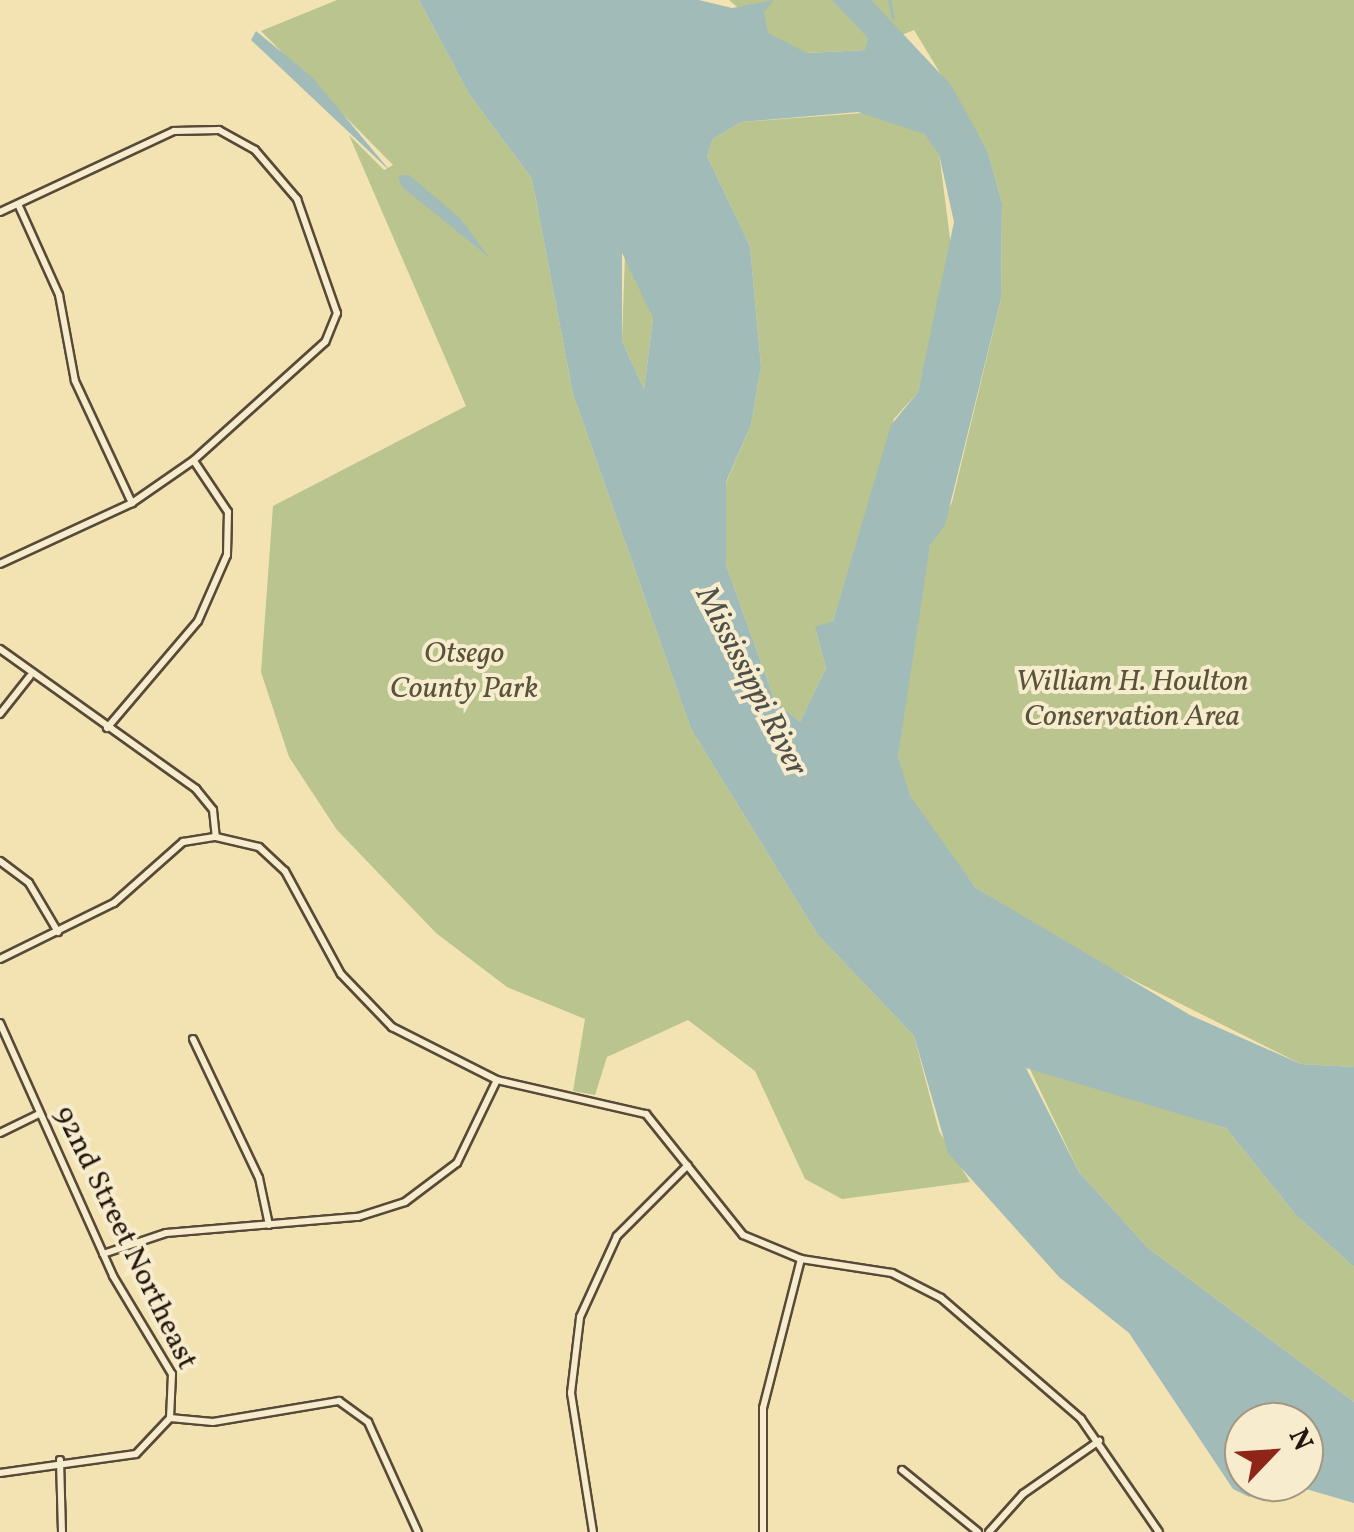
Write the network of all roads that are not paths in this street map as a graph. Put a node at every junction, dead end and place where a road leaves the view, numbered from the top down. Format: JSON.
{"nodes":[{"id":1,"x":18,"y":204,"type":"junction"},
{"id":2,"x":0,"y":212,"type":"edge"},
{"id":3,"x":194,"y":460,"type":"junction"},
{"id":4,"x":132,"y":502,"type":"junction"},
{"id":5,"x":0,"y":564,"type":"edge"},
{"id":6,"x":0,"y":648,"type":"edge"},
{"id":7,"x":30,"y":676,"type":"junction"},
{"id":8,"x":0,"y":714,"type":"edge"},
{"id":9,"x":106,"y":728,"type":"junction"},
{"id":10,"x":216,"y":837,"type":"junction"},
{"id":11,"x":0,"y":861,"type":"edge"},
{"id":12,"x":58,"y":932,"type":"junction"},
{"id":13,"x":0,"y":959,"type":"edge"},
{"id":14,"x":0,"y":1023,"type":"edge"},
{"id":15,"x":193,"y":1039,"type":"dead end"},
{"id":16,"x":496,"y":1080,"type":"junction"},
{"id":17,"x":38,"y":1114,"type":"junction"},
{"id":18,"x":0,"y":1133,"type":"edge"},
{"id":19,"x":688,"y":1164,"type":"junction"},
{"id":20,"x":269,"y":1225,"type":"junction"},
{"id":21,"x":103,"y":1254,"type":"junction"},
{"id":22,"x":801,"y":1259,"type":"junction"},
{"id":23,"x":170,"y":1418,"type":"junction"},
{"id":24,"x":1099,"y":1441,"type":"junction"},
{"id":25,"x":60,"y":1460,"type":"junction"},
{"id":26,"x":902,"y":1470,"type":"dead end"},
{"id":27,"x":0,"y":1473,"type":"edge"},
{"id":28,"x":62,"y":1532,"type":"edge"},
{"id":29,"x":418,"y":1532,"type":"edge"},
{"id":30,"x":593,"y":1532,"type":"edge"},
{"id":31,"x":763,"y":1532,"type":"edge"},
{"id":32,"x":978,"y":1532,"type":"edge"},
{"id":33,"x":988,"y":1532,"type":"edge"},
{"id":34,"x":1159,"y":1532,"type":"edge"}],
"edges":[{"from":1,"to":2,"type":"street"},
{"from":1,"to":3,"type":"street"},
{"from":1,"to":4,"type":"street"},
{"from":3,"to":4,"type":"street"},
{"from":3,"to":9,"type":"street"},
{"from":4,"to":5,"type":"street"},
{"from":6,"to":7,"type":"street"},
{"from":7,"to":8,"type":"street"},
{"from":7,"to":9,"type":"street"},
{"from":9,"to":10,"type":"street"},
{"from":10,"to":12,"type":"street"},
{"from":10,"to":16,"type":"street"},
{"from":11,"to":12,"type":"street"},
{"from":12,"to":13,"type":"street"},
{"from":14,"to":17,"type":"street","name":"92nd Street Northeast"},
{"from":15,"to":20,"type":"street"},
{"from":16,"to":19,"type":"street"},
{"from":16,"to":20,"type":"street"},
{"from":17,"to":18,"type":"street"},
{"from":17,"to":21,"type":"street","name":"92nd Street Northeast"},
{"from":19,"to":22,"type":"street"},
{"from":19,"to":30,"type":"street"},
{"from":20,"to":21,"type":"street"},
{"from":21,"to":23,"type":"street","name":"92nd Street Northeast"},
{"from":22,"to":24,"type":"street"},
{"from":22,"to":31,"type":"street"},
{"from":23,"to":25,"type":"street"},
{"from":23,"to":29,"type":"street"},
{"from":24,"to":33,"type":"street"},
{"from":24,"to":34,"type":"street"},
{"from":25,"to":27,"type":"street"},
{"from":25,"to":28,"type":"street"},
{"from":26,"to":32,"type":"street"}]}
